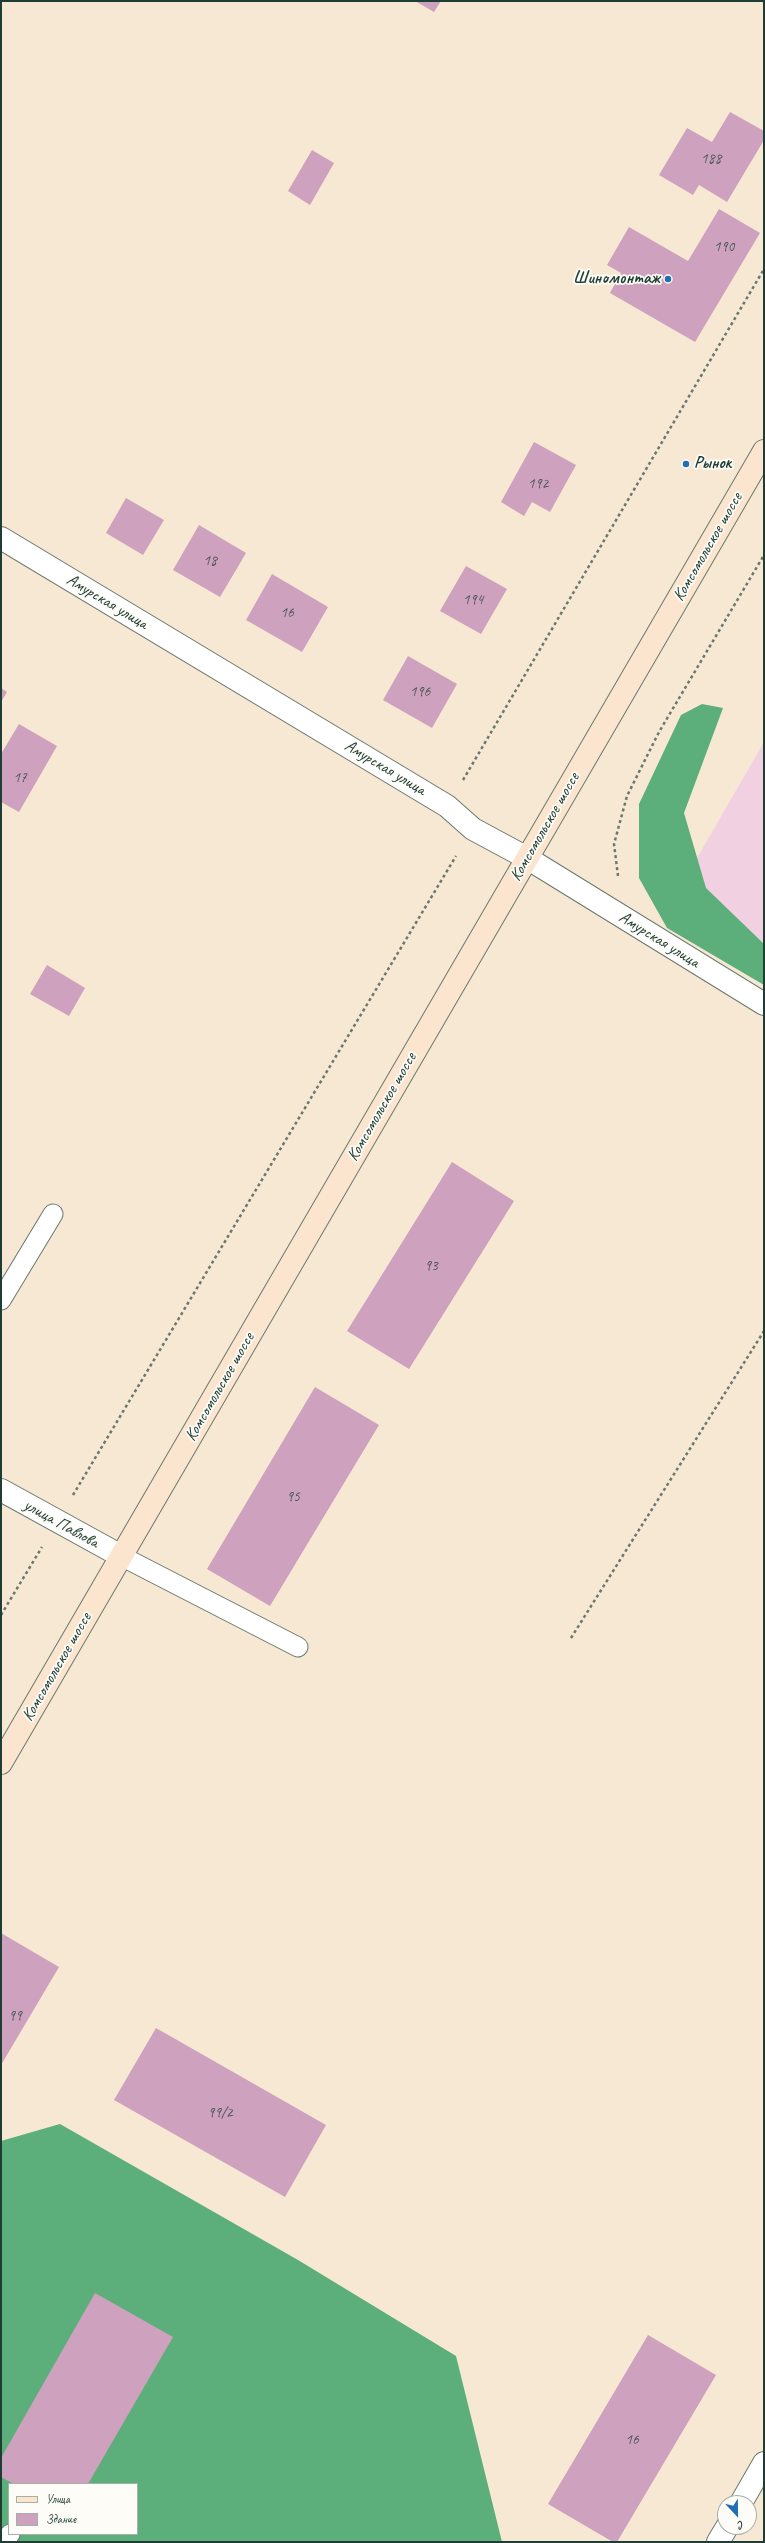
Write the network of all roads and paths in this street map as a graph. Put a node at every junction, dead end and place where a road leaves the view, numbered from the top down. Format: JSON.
{"nodes":[{"id":1,"x":764,"y":269,"type":"edge"},
{"id":2,"x":764,"y":451,"type":"edge"},
{"id":3,"x":1,"y":538,"type":"edge"},
{"id":4,"x":764,"y":555,"type":"edge"},
{"id":5,"x":447,"y":806,"type":"junction"},
{"id":6,"x":473,"y":829,"type":"junction"},
{"id":7,"x":527,"y":858,"type":"junction"},
{"id":8,"x":619,"y":880,"type":"dead end"},
{"id":9,"x":764,"y":1004,"type":"edge"},
{"id":10,"x":52,"y":1214,"type":"dead end"},
{"id":11,"x":1,"y":1300,"type":"edge"},
{"id":12,"x":764,"y":1331,"type":"edge"},
{"id":13,"x":1,"y":1490,"type":"edge"},
{"id":14,"x":57,"y":1522,"type":"junction"},
{"id":15,"x":121,"y":1556,"type":"junction"},
{"id":16,"x":1,"y":1615,"type":"edge"},
{"id":17,"x":571,"y":1638,"type":"dead end"},
{"id":18,"x":298,"y":1647,"type":"dead end"},
{"id":19,"x":1,"y":1763,"type":"edge"},
{"id":20,"x":764,"y":2463,"type":"edge"},
{"id":21,"x":746,"y":2495,"type":"edge"}],
"edges":[{"from":1,"to":5,"type":"path"},
{"from":2,"to":7,"type":"main road","name":"Комсомольское шоссе"},
{"from":3,"to":5,"type":"street","name":"Амурская улица"},
{"from":4,"to":8,"type":"path"},
{"from":5,"to":6,"type":"street","name":"Амурская улица"},
{"from":6,"to":7,"type":"street","name":"Амурская улица"},
{"from":6,"to":14,"type":"path"},
{"from":7,"to":9,"type":"street","name":"Амурская улица"},
{"from":7,"to":15,"type":"main road","name":"Комсомольское шоссе"},
{"from":10,"to":11,"type":"lane"},
{"from":12,"to":17,"type":"path"},
{"from":13,"to":14,"type":"street","name":"улица Павлова"},
{"from":14,"to":15,"type":"street","name":"улица Павлова"},
{"from":14,"to":16,"type":"path"},
{"from":15,"to":18,"type":"lane"},
{"from":15,"to":19,"type":"main road","name":"Комсомольское шоссе"},
{"from":20,"to":21,"type":"street"}]}
